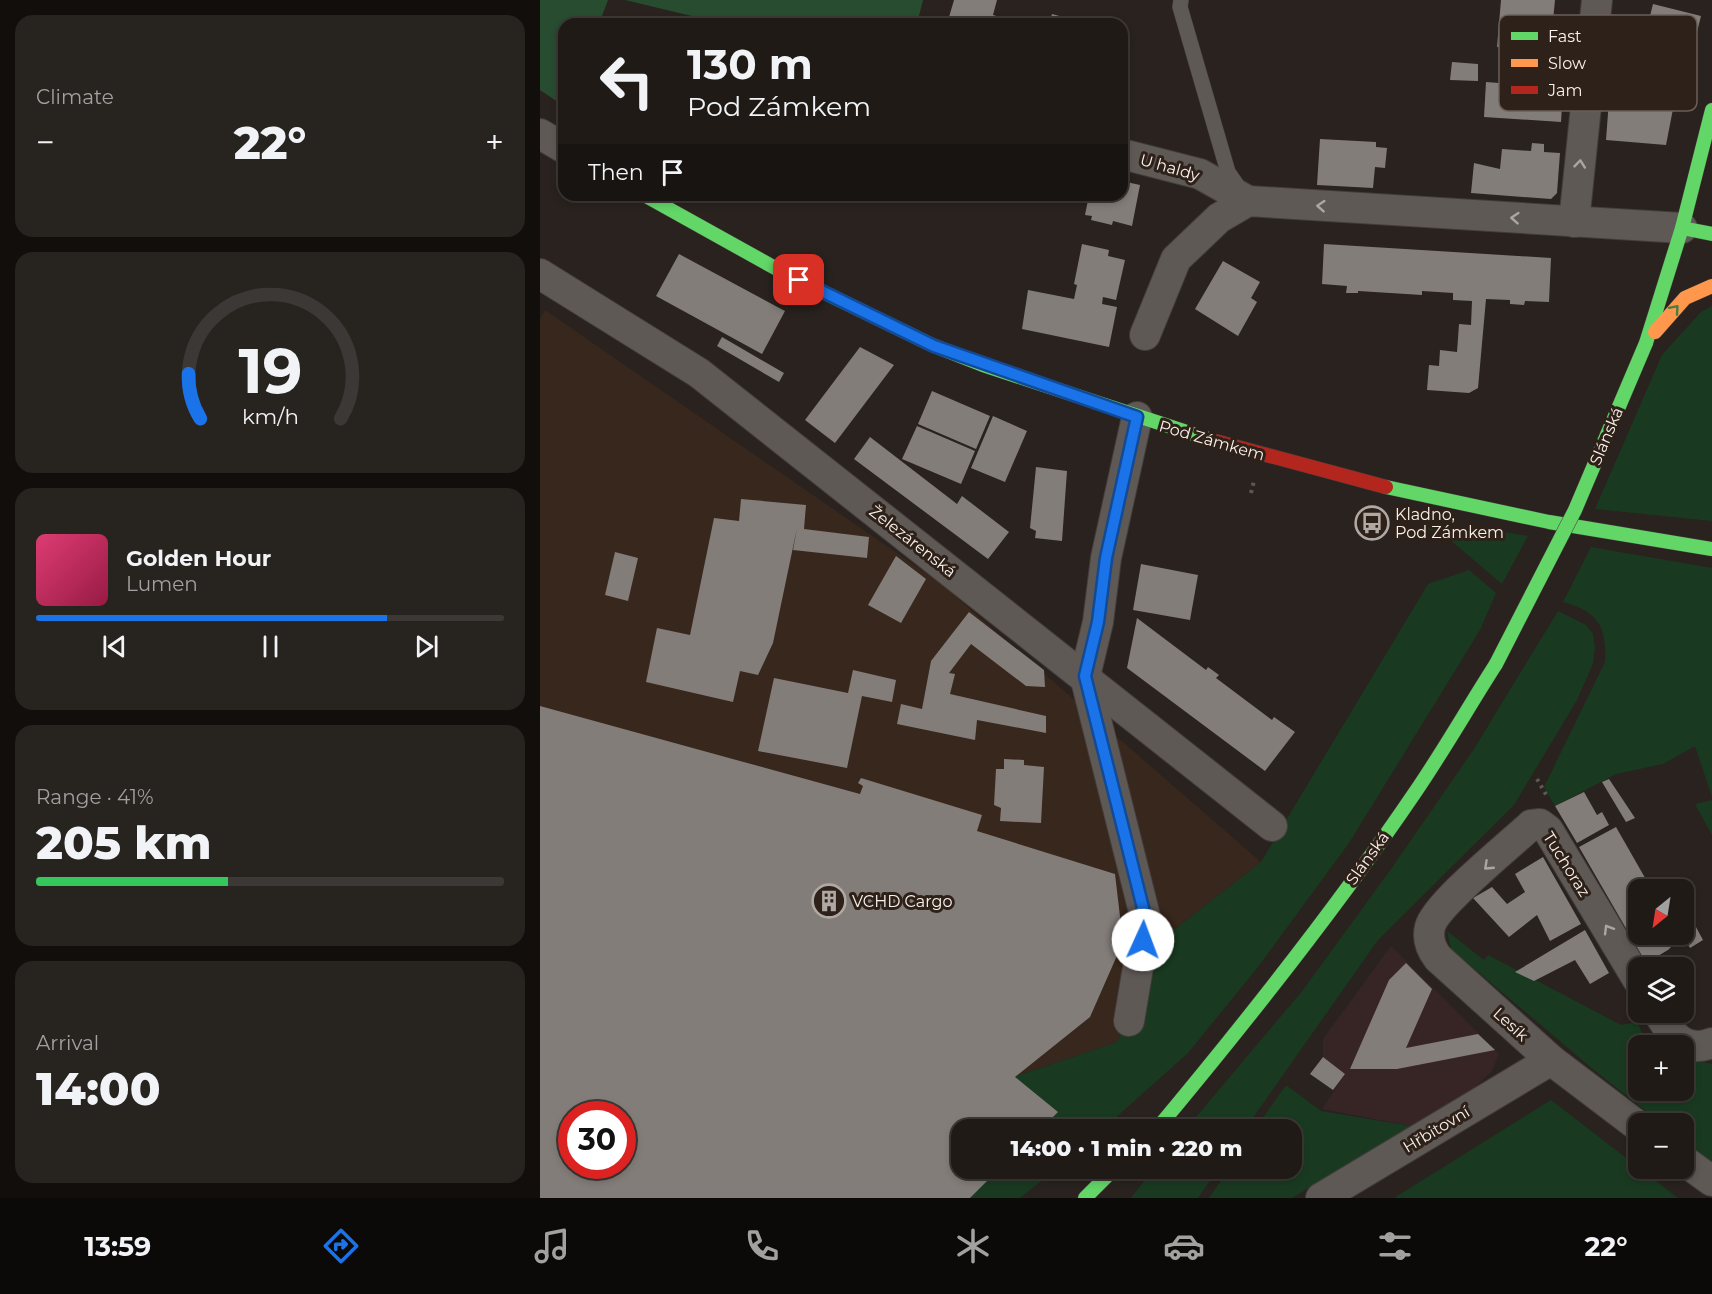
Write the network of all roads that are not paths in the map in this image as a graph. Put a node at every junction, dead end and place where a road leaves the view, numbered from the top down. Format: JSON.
{"nodes":[{"id":1,"x":1181,"y":0,"type":"edge"},
{"id":2,"x":1598,"y":0,"type":"edge"},
{"id":3,"x":1596,"y":15,"type":"edge"},
{"id":4,"x":1712,"y":110,"type":"edge"},
{"id":5,"x":1586,"y":111,"type":"edge"},
{"id":6,"x":540,"y":134,"type":"edge"},
{"id":7,"x":558,"y":144,"type":"edge"},
{"id":8,"x":1128,"y":156,"type":"edge"},
{"id":9,"x":655,"y":201,"type":"edge"},
{"id":10,"x":1248,"y":201,"type":"junction"},
{"id":11,"x":1574,"y":222,"type":"junction"},
{"id":12,"x":1682,"y":228,"type":"junction"},
{"id":13,"x":1712,"y":234,"type":"edge"},
{"id":14,"x":540,"y":274,"type":"edge"},
{"id":15,"x":1712,"y":286,"type":"edge"},
{"id":16,"x":1145,"y":335,"type":"dead end"},
{"id":17,"x":1646,"y":342,"type":"junction"},
{"id":18,"x":1137,"y":417,"type":"junction"},
{"id":19,"x":1712,"y":549,"type":"edge"},
{"id":20,"x":1085,"y":676,"type":"junction"},
{"id":21,"x":1272,"y":826,"type":"dead end"},
{"id":22,"x":1448,"y":903,"type":"joint"},
{"id":23,"x":1628,"y":963,"type":"edge"},
{"id":24,"x":1130,"y":1021,"type":"dead end"},
{"id":25,"x":1665,"y":1023,"type":"edge"},
{"id":26,"x":1712,"y":1043,"type":"edge"},
{"id":27,"x":1551,"y":1059,"type":"junction"},
{"id":28,"x":1628,"y":1118,"type":"edge"},
{"id":29,"x":1165,"y":1119,"type":"edge"},
{"id":30,"x":1694,"y":1168,"type":"edge"},
{"id":31,"x":1104,"y":1179,"type":"edge"},
{"id":32,"x":1712,"y":1181,"type":"edge"},
{"id":33,"x":1084,"y":1198,"type":"edge"},
{"id":34,"x":1321,"y":1198,"type":"edge"}],
"edges":[{"from":1,"to":10,"type":"lane"},
{"from":3,"to":2,"type":"street","one_way":true},
{"from":4,"to":12,"type":"main road","name":"Slánská"},
{"from":11,"to":5,"type":"street","one_way":true},
{"from":6,"to":7,"type":"street"},
{"from":8,"to":10,"type":"street","name":"U haldy"},
{"from":9,"to":18,"type":"main road","name":"Pod Zámkem"},
{"from":11,"to":10,"type":"street","one_way":true},
{"from":10,"to":16,"type":"street"},
{"from":11,"to":12,"type":"street"},
{"from":12,"to":13,"type":"main road"},
{"from":12,"to":17,"type":"main road","name":"Slánská"},
{"from":14,"to":20,"type":"street","name":"Železárenská"},
{"from":17,"to":15,"type":"main road","one_way":true},
{"from":17,"to":29,"type":"main road","name":"Slánská","bridge":true},
{"from":18,"to":19,"type":"main road","name":"Pod Zámkem"},
{"from":18,"to":20,"type":"street"},
{"from":20,"to":21,"type":"street","name":"Železárenská"},
{"from":20,"to":24,"type":"street"},
{"from":23,"to":22,"type":"street","name":"Tuchoraz","one_way":true},
{"from":22,"to":27,"type":"street","name":"Lesík"},
{"from":25,"to":26,"type":"street"},
{"from":27,"to":28,"type":"street","name":"Lesík"},
{"from":27,"to":34,"type":"street","name":"Hřbitovní"},
{"from":30,"to":32,"type":"street"},
{"from":31,"to":33,"type":"main road"}]}
